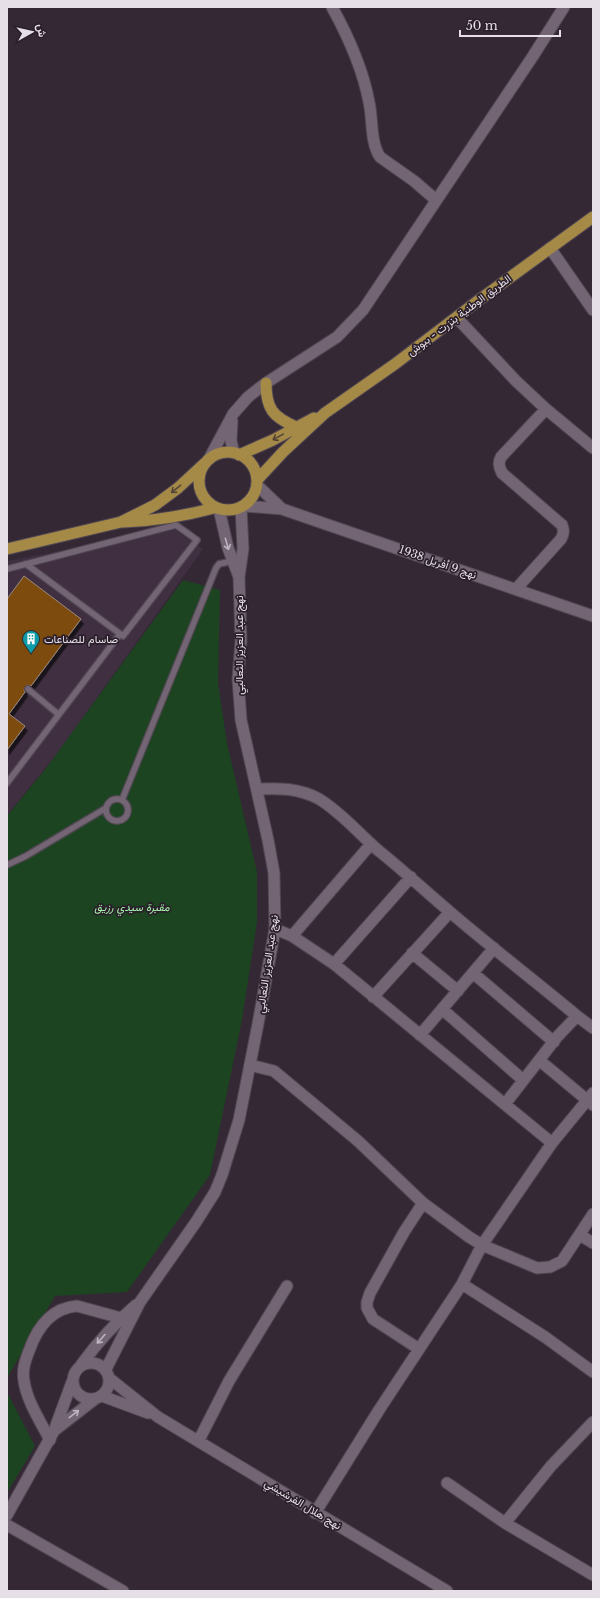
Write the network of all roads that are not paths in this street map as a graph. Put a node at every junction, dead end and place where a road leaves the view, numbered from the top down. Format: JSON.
{"nodes":[{"id":1,"x":332,"y":7,"type":"edge"},
{"id":2,"x":564,"y":7,"type":"edge"},
{"id":3,"x":436,"y":200,"type":"junction"},
{"id":4,"x":593,"y":217,"type":"edge"},
{"id":5,"x":550,"y":248,"type":"junction"},
{"id":6,"x":593,"y":310,"type":"edge"},
{"id":7,"x":457,"y":318,"type":"junction"},
{"id":8,"x":266,"y":383,"type":"junction"},
{"id":9,"x":546,"y":409,"type":"junction"},
{"id":10,"x":325,"y":413,"type":"junction"},
{"id":11,"x":233,"y":414,"type":"junction"},
{"id":12,"x":296,"y":427,"type":"junction"},
{"id":13,"x":593,"y":448,"type":"edge"},
{"id":14,"x":237,"y":454,"type":"junction"},
{"id":15,"x":207,"y":461,"type":"junction"},
{"id":16,"x":257,"y":483,"type":"junction"},
{"id":17,"x":243,"y":506,"type":"junction"},
{"id":18,"x":216,"y":508,"type":"junction"},
{"id":19,"x":282,"y":509,"type":"junction"},
{"id":20,"x":121,"y":522,"type":"junction"},
{"id":21,"x":7,"y":549,"type":"edge"},
{"id":22,"x":232,"y":562,"type":"junction"},
{"id":23,"x":26,"y":564,"type":"junction"},
{"id":24,"x":7,"y":569,"type":"edge"},
{"id":25,"x":239,"y":577,"type":"junction"},
{"id":26,"x":516,"y":589,"type":"junction"},
{"id":27,"x":593,"y":616,"type":"edge"},
{"id":28,"x":120,"y":634,"type":"junction"},
{"id":29,"x":28,"y":690,"type":"dead end"},
{"id":30,"x":58,"y":714,"type":"junction"},
{"id":31,"x":7,"y":783,"type":"edge"},
{"id":32,"x":257,"y":789,"type":"junction"},
{"id":33,"x":122,"y":800,"type":"junction"},
{"id":34,"x":106,"y":808,"type":"junction"},
{"id":35,"x":371,"y":844,"type":"junction"},
{"id":36,"x":7,"y":865,"type":"edge"},
{"id":37,"x":411,"y":877,"type":"junction"},
{"id":38,"x":450,"y":912,"type":"junction"},
{"id":39,"x":275,"y":929,"type":"junction"},
{"id":40,"x":292,"y":936,"type":"junction"},
{"id":41,"x":494,"y":948,"type":"junction"},
{"id":42,"x":412,"y":953,"type":"junction"},
{"id":43,"x":334,"y":964,"type":"junction"},
{"id":44,"x":473,"y":973,"type":"junction"},
{"id":45,"x":458,"y":991,"type":"junction"},
{"id":46,"x":373,"y":997,"type":"junction"},
{"id":47,"x":442,"y":1009,"type":"junction"},
{"id":48,"x":577,"y":1016,"type":"junction"},
{"id":49,"x":593,"y":1028,"type":"edge"},
{"id":50,"x":420,"y":1035,"type":"junction"},
{"id":51,"x":554,"y":1042,"type":"junction"},
{"id":52,"x":540,"y":1060,"type":"junction"},
{"id":53,"x":250,"y":1065,"type":"junction"},
{"id":54,"x":523,"y":1080,"type":"junction"},
{"id":55,"x":591,"y":1100,"type":"edge"},
{"id":56,"x":505,"y":1104,"type":"junction"},
{"id":57,"x":552,"y":1143,"type":"junction"},
{"id":58,"x":423,"y":1203,"type":"junction"},
{"id":59,"x":593,"y":1214,"type":"edge"},
{"id":60,"x":580,"y":1236,"type":"junction"},
{"id":61,"x":593,"y":1243,"type":"edge"},
{"id":62,"x":482,"y":1244,"type":"junction"},
{"id":63,"x":462,"y":1284,"type":"junction"},
{"id":64,"x":287,"y":1286,"type":"dead end"},
{"id":65,"x":140,"y":1302,"type":"junction"},
{"id":66,"x":121,"y":1318,"type":"junction"},
{"id":67,"x":419,"y":1349,"type":"junction"},
{"id":68,"x":81,"y":1365,"type":"junction"},
{"id":69,"x":593,"y":1372,"type":"edge"},
{"id":70,"x":108,"y":1374,"type":"junction"},
{"id":71,"x":72,"y":1382,"type":"junction"},
{"id":72,"x":99,"y":1398,"type":"junction"},
{"id":73,"x":158,"y":1417,"type":"junction"},
{"id":74,"x":593,"y":1422,"type":"edge"},
{"id":75,"x":52,"y":1435,"type":"junction"},
{"id":76,"x":199,"y":1440,"type":"junction"},
{"id":77,"x":447,"y":1483,"type":"dead end"},
{"id":78,"x":315,"y":1512,"type":"junction"},
{"id":79,"x":7,"y":1515,"type":"edge"},
{"id":80,"x":505,"y":1523,"type":"junction"},
{"id":81,"x":7,"y":1525,"type":"edge"},
{"id":82,"x":593,"y":1576,"type":"edge"},
{"id":83,"x":123,"y":1591,"type":"edge"},
{"id":84,"x":447,"y":1591,"type":"edge"}],
"edges":[{"from":1,"to":3,"type":"street"},
{"from":2,"to":3,"type":"street"},
{"from":3,"to":8,"type":"street"},
{"from":4,"to":5,"type":"main road","name":"الطريق الوطنية بنزرت - ببوش"},
{"from":5,"to":6,"type":"street"},
{"from":5,"to":7,"type":"main road","name":"الطريق الوطنية بنزرت - ببوش"},
{"from":7,"to":9,"type":"street"},
{"from":7,"to":10,"type":"main road","name":"الطريق الوطنية بنزرت - ببوش"},
{"from":8,"to":11,"type":"street"},
{"from":8,"to":12,"type":"main road"},
{"from":9,"to":13,"type":"street"},
{"from":9,"to":26,"type":"street"},
{"from":10,"to":12,"type":"main road","name":"الطريق الوطنية بنزرت - ببوش"},
{"from":10,"to":16,"type":"main road","name":"الطريق الوطنية بنزرت - ببوش"},
{"from":11,"to":14,"type":"street"},
{"from":11,"to":15,"type":"street"},
{"from":12,"to":14,"type":"main road","name":"الطريق الوطنية بنزرت - ببوش","one_way":true},
{"from":14,"to":15,"type":"main road"},
{"from":14,"to":16,"type":"main road"},
{"from":15,"to":18,"type":"main road"},
{"from":15,"to":20,"type":"main road","one_way":true},
{"from":16,"to":17,"type":"main road"},
{"from":16,"to":19,"type":"street"},
{"from":17,"to":18,"type":"main road"},
{"from":17,"to":19,"type":"street"},
{"from":17,"to":25,"type":"street"},
{"from":18,"to":20,"type":"main road"},
{"from":18,"to":22,"type":"street","one_way":true},
{"from":19,"to":26,"type":"street","name":"نهج 9 أفريل 1938"},
{"from":20,"to":21,"type":"main road"},
{"from":22,"to":25,"type":"street"},
{"from":22,"to":33,"type":"lane"},
{"from":23,"to":24,"type":"lane"},
{"from":23,"to":28,"type":"lane"},
{"from":23,"to":28,"type":"lane"},
{"from":25,"to":32,"type":"street","name":"نهج عبد العزيز الثعالبي"},
{"from":26,"to":27,"type":"street","name":"نهج 9 أفريل 1938"},
{"from":28,"to":30,"type":"lane"},
{"from":29,"to":30,"type":"lane"},
{"from":30,"to":31,"type":"lane"},
{"from":32,"to":35,"type":"street"},
{"from":32,"to":39,"type":"street","name":"نهج عبد العزيز الثعالبي"},
{"from":33,"to":34,"type":"lane"},
{"from":33,"to":34,"type":"lane"},
{"from":34,"to":36,"type":"lane"},
{"from":35,"to":37,"type":"street"},
{"from":35,"to":40,"type":"street"},
{"from":37,"to":38,"type":"street"},
{"from":37,"to":43,"type":"street"},
{"from":38,"to":41,"type":"street"},
{"from":38,"to":42,"type":"street"},
{"from":39,"to":40,"type":"street"},
{"from":39,"to":53,"type":"street","name":"نهج عبد العزيز الثعالبي"},
{"from":40,"to":43,"type":"street"},
{"from":41,"to":44,"type":"street"},
{"from":41,"to":48,"type":"street"},
{"from":42,"to":45,"type":"street"},
{"from":42,"to":46,"type":"street"},
{"from":43,"to":46,"type":"street"},
{"from":44,"to":45,"type":"street"},
{"from":44,"to":51,"type":"street"},
{"from":45,"to":47,"type":"street"},
{"from":46,"to":50,"type":"street"},
{"from":47,"to":50,"type":"street"},
{"from":47,"to":54,"type":"street"},
{"from":48,"to":49,"type":"street"},
{"from":48,"to":51,"type":"street"},
{"from":50,"to":56,"type":"street"},
{"from":51,"to":52,"type":"street"},
{"from":52,"to":54,"type":"street"},
{"from":52,"to":55,"type":"street"},
{"from":53,"to":58,"type":"street"},
{"from":53,"to":65,"type":"street","name":"نهج عبد العزيز الثعالبي"},
{"from":54,"to":56,"type":"street"},
{"from":55,"to":57,"type":"street"},
{"from":56,"to":57,"type":"street"},
{"from":57,"to":62,"type":"street"},
{"from":58,"to":62,"type":"street"},
{"from":58,"to":67,"type":"street"},
{"from":59,"to":60,"type":"street"},
{"from":60,"to":61,"type":"street"},
{"from":60,"to":62,"type":"street"},
{"from":62,"to":63,"type":"street"},
{"from":63,"to":67,"type":"street"},
{"from":63,"to":69,"type":"street"},
{"from":64,"to":76,"type":"street"},
{"from":65,"to":66,"type":"street","name":"نهج عبد العزيز الثعالبي"},
{"from":65,"to":70,"type":"street","name":"نهج عبد العزيز الثعالبي"},
{"from":66,"to":68,"type":"street","name":"نهج عبد العزيز الثعالبي","one_way":true},
{"from":66,"to":75,"type":"street"},
{"from":67,"to":78,"type":"street"},
{"from":68,"to":70,"type":"street"},
{"from":68,"to":71,"type":"street"},
{"from":70,"to":72,"type":"street"},
{"from":70,"to":73,"type":"street","name":"نهج هلال الفرشيشي"},
{"from":71,"to":72,"type":"street"},
{"from":71,"to":75,"type":"street"},
{"from":72,"to":73,"type":"street","name":"نهج هلال الفرشيشي"},
{"from":75,"to":72,"type":"street","one_way":true},
{"from":73,"to":76,"type":"street","name":"نهج هلال الفرشيشي"},
{"from":74,"to":80,"type":"street"},
{"from":75,"to":79,"type":"street"},
{"from":76,"to":78,"type":"street","name":"نهج هلال الفرشيشي"},
{"from":77,"to":80,"type":"street"},
{"from":78,"to":84,"type":"street","name":"نهج هلال الفرشيشي"},
{"from":80,"to":82,"type":"street"},
{"from":81,"to":83,"type":"street"}]}
